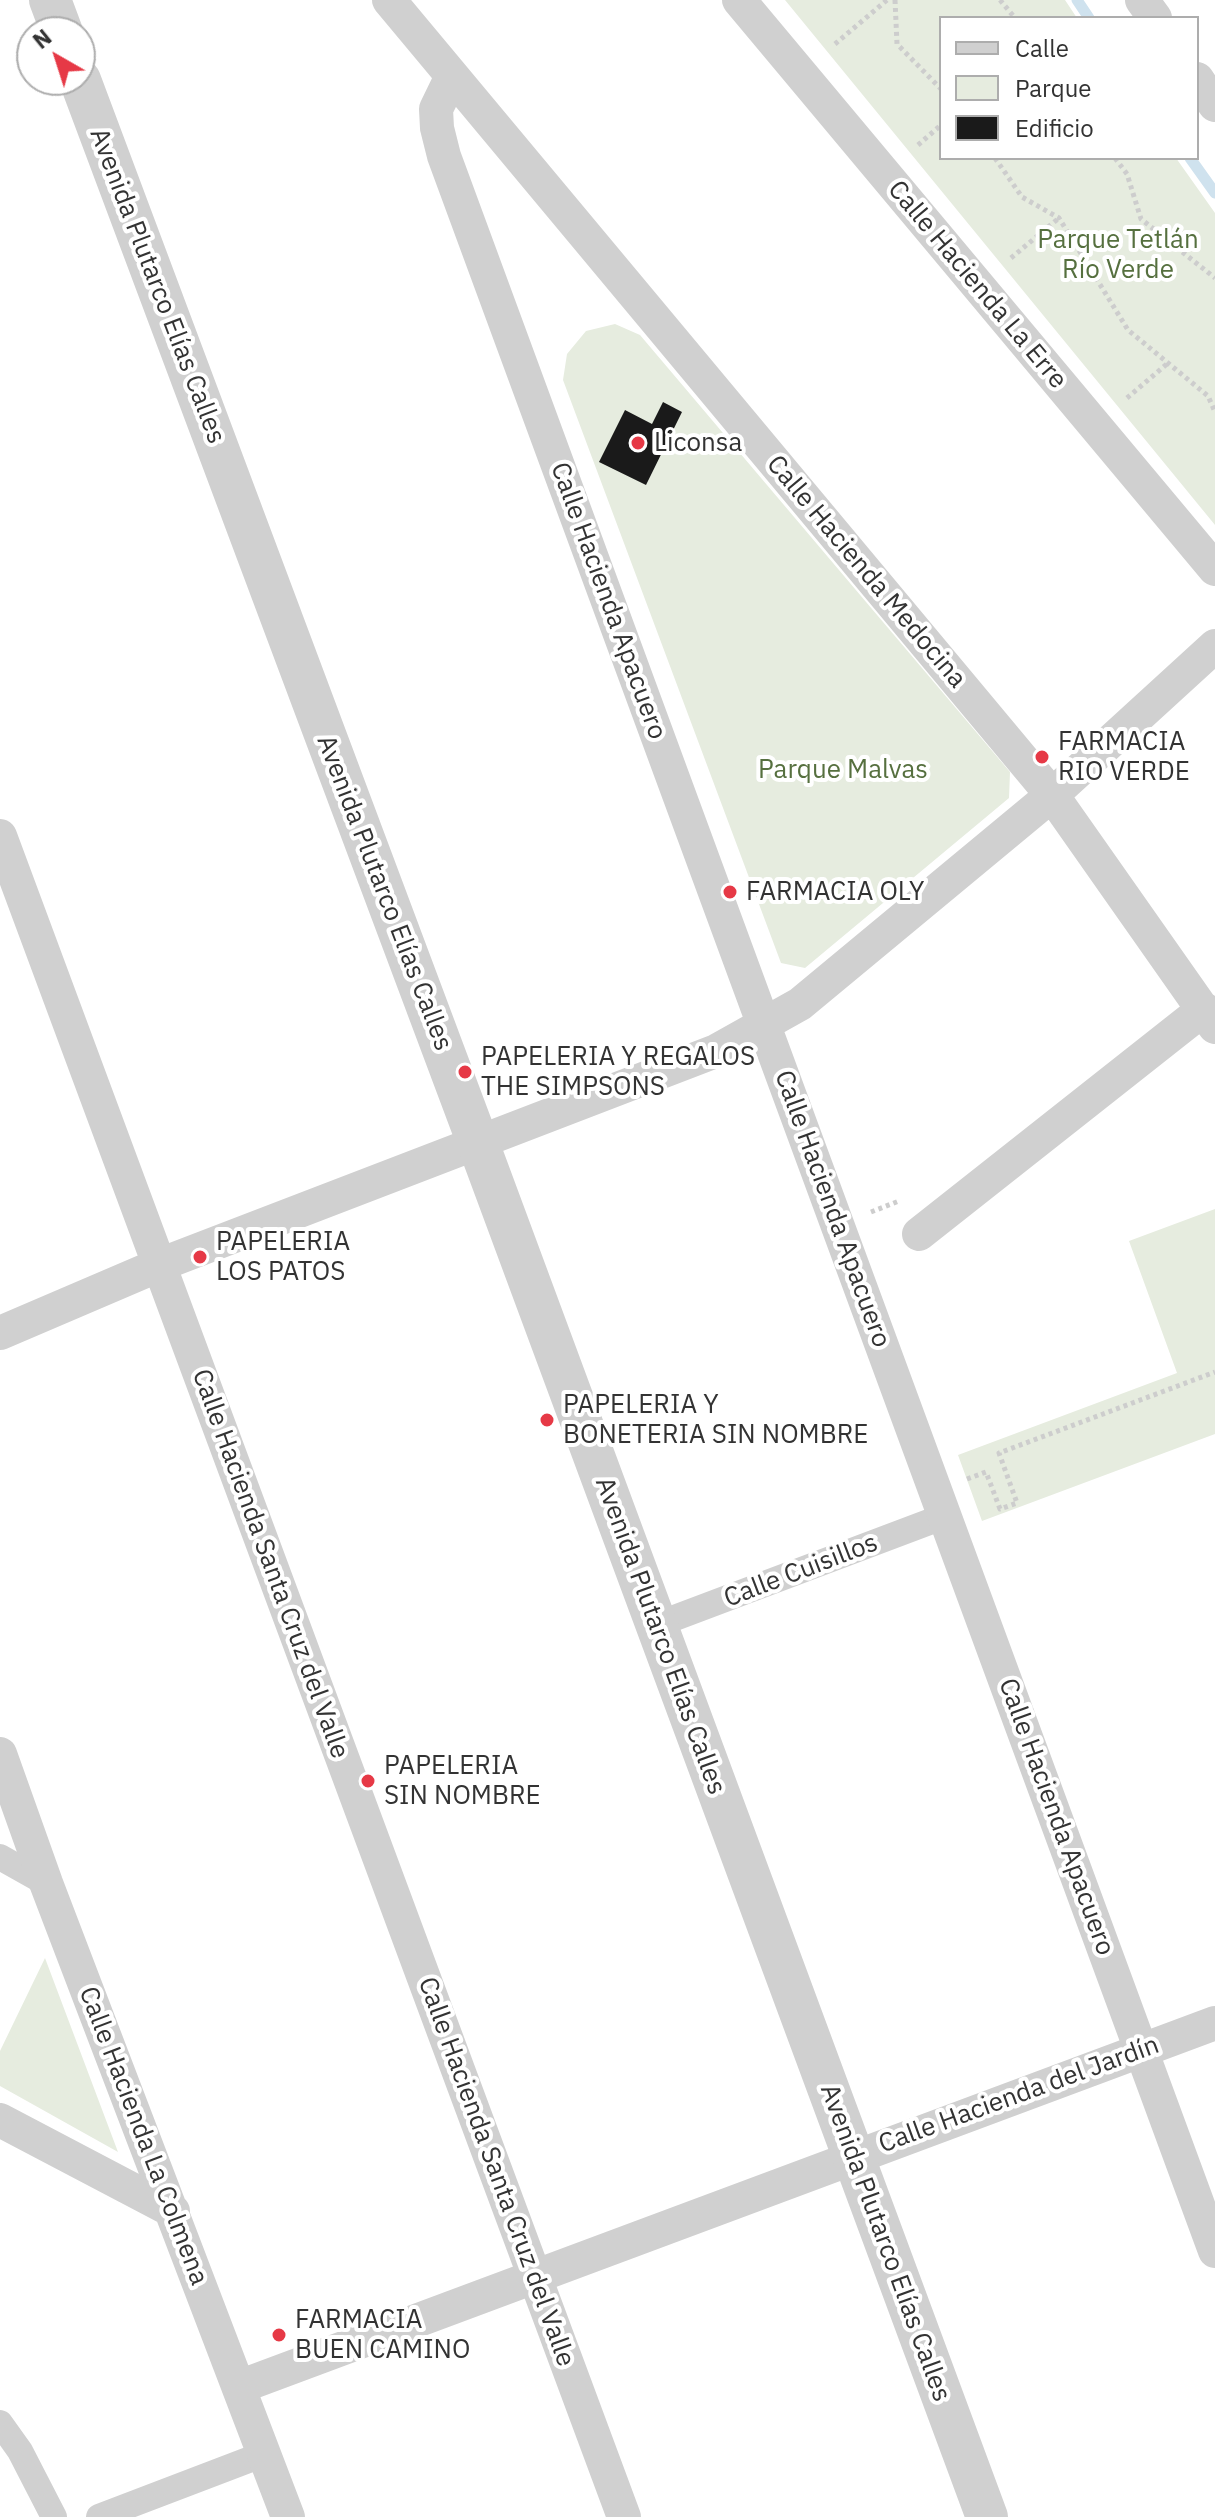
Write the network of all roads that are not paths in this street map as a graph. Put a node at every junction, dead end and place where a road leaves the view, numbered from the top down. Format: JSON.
{"nodes":[{"id":1,"x":389,"y":0,"type":"edge"},
{"id":2,"x":739,"y":0,"type":"edge"},
{"id":3,"x":452,"y":76,"type":"junction"},
{"id":4,"x":1199,"y":82,"type":"edge"},
{"id":5,"x":86,"y":96,"type":"edge"},
{"id":6,"x":1215,"y":105,"type":"edge"},
{"id":7,"x":1215,"y":569,"type":"edge"},
{"id":8,"x":1215,"y":646,"type":"edge"},
{"id":9,"x":1052,"y":795,"type":"junction"},
{"id":10,"x":0,"y":836,"type":"edge"},
{"id":11,"x":1209,"y":1018,"type":"edge"},
{"id":12,"x":764,"y":1024,"type":"junction"},
{"id":13,"x":478,"y":1143,"type":"junction"},
{"id":14,"x":919,"y":1234,"type":"dead end"},
{"id":15,"x":159,"y":1265,"type":"junction"},
{"id":16,"x":0,"y":1333,"type":"edge"},
{"id":17,"x":941,"y":1504,"type":"junction"},
{"id":18,"x":656,"y":1625,"type":"junction"},
{"id":19,"x":0,"y":1754,"type":"edge"},
{"id":20,"x":0,"y":1857,"type":"edge"},
{"id":21,"x":46,"y":1883,"type":"junction"},
{"id":22,"x":1215,"y":2023,"type":"edge"},
{"id":23,"x":1142,"y":2049,"type":"junction"},
{"id":24,"x":0,"y":2120,"type":"edge"},
{"id":25,"x":852,"y":2158,"type":"junction"},
{"id":26,"x":173,"y":2211,"type":"junction"},
{"id":27,"x":1215,"y":2251,"type":"edge"},
{"id":28,"x":534,"y":2276,"type":"junction"},
{"id":29,"x":239,"y":2387,"type":"junction"},
{"id":30,"x":0,"y":2423,"type":"edge"},
{"id":31,"x":264,"y":2454,"type":"junction"},
{"id":32,"x":54,"y":2517,"type":"edge"},
{"id":33,"x":99,"y":2517,"type":"edge"},
{"id":34,"x":288,"y":2517,"type":"edge"},
{"id":35,"x":624,"y":2517,"type":"edge"},
{"id":36,"x":987,"y":2517,"type":"edge"}],
"edges":[{"from":1,"to":3,"type":"street","name":"Calle Hacienda Medocina"},
{"from":2,"to":7,"type":"street","name":"Calle Hacienda La Erre"},
{"from":3,"to":9,"type":"street","name":"Calle Hacienda Medocina"},
{"from":3,"to":12,"type":"street","name":"Calle Hacienda Apacuero"},
{"from":4,"to":6,"type":"street"},
{"from":5,"to":13,"type":"street","name":"Avenida Plutarco Elías Calles"},
{"from":8,"to":9,"type":"street"},
{"from":9,"to":11,"type":"street","name":"Calle Hacienda Medocina"},
{"from":9,"to":12,"type":"street"},
{"from":10,"to":15,"type":"street","name":"Calle Hacienda Santa Cruz del Valle"},
{"from":11,"to":14,"type":"street","name":"Calle Hacienda Medocina"},
{"from":12,"to":13,"type":"street"},
{"from":12,"to":17,"type":"street","name":"Calle Hacienda Apacuero"},
{"from":13,"to":15,"type":"street"},
{"from":13,"to":18,"type":"street","name":"Avenida Plutarco Elías Calles"},
{"from":15,"to":16,"type":"street"},
{"from":15,"to":28,"type":"street","name":"Calle Hacienda Santa Cruz del Valle"},
{"from":17,"to":18,"type":"street","name":"Calle Cuisillos"},
{"from":17,"to":23,"type":"street","name":"Calle Hacienda Apacuero"},
{"from":18,"to":25,"type":"street","name":"Avenida Plutarco Elías Calles"},
{"from":19,"to":21,"type":"street","name":"Calle Hacienda La Colmena"},
{"from":20,"to":21,"type":"street"},
{"from":21,"to":26,"type":"street","name":"Calle Hacienda La Colmena"},
{"from":22,"to":23,"type":"street","name":"Calle Hacienda del Jardín"},
{"from":23,"to":25,"type":"street","name":"Calle Hacienda del Jardín"},
{"from":23,"to":27,"type":"street","name":"Calle Hacienda Apacuero"},
{"from":24,"to":26,"type":"street"},
{"from":25,"to":28,"type":"street","name":"Calle Hacienda del Jardín"},
{"from":25,"to":36,"type":"street","name":"Avenida Plutarco Elías Calles"},
{"from":26,"to":29,"type":"street","name":"Calle Hacienda La Colmena"},
{"from":28,"to":29,"type":"street","name":"Calle Hacienda del Jardín"},
{"from":28,"to":35,"type":"street","name":"Calle Hacienda Santa Cruz del Valle"},
{"from":29,"to":31,"type":"street","name":"Calle Hacienda La Colmena"},
{"from":30,"to":32,"type":"street"},
{"from":31,"to":33,"type":"street"},
{"from":31,"to":34,"type":"street","name":"Calle Hacienda La Colmena"}]}
